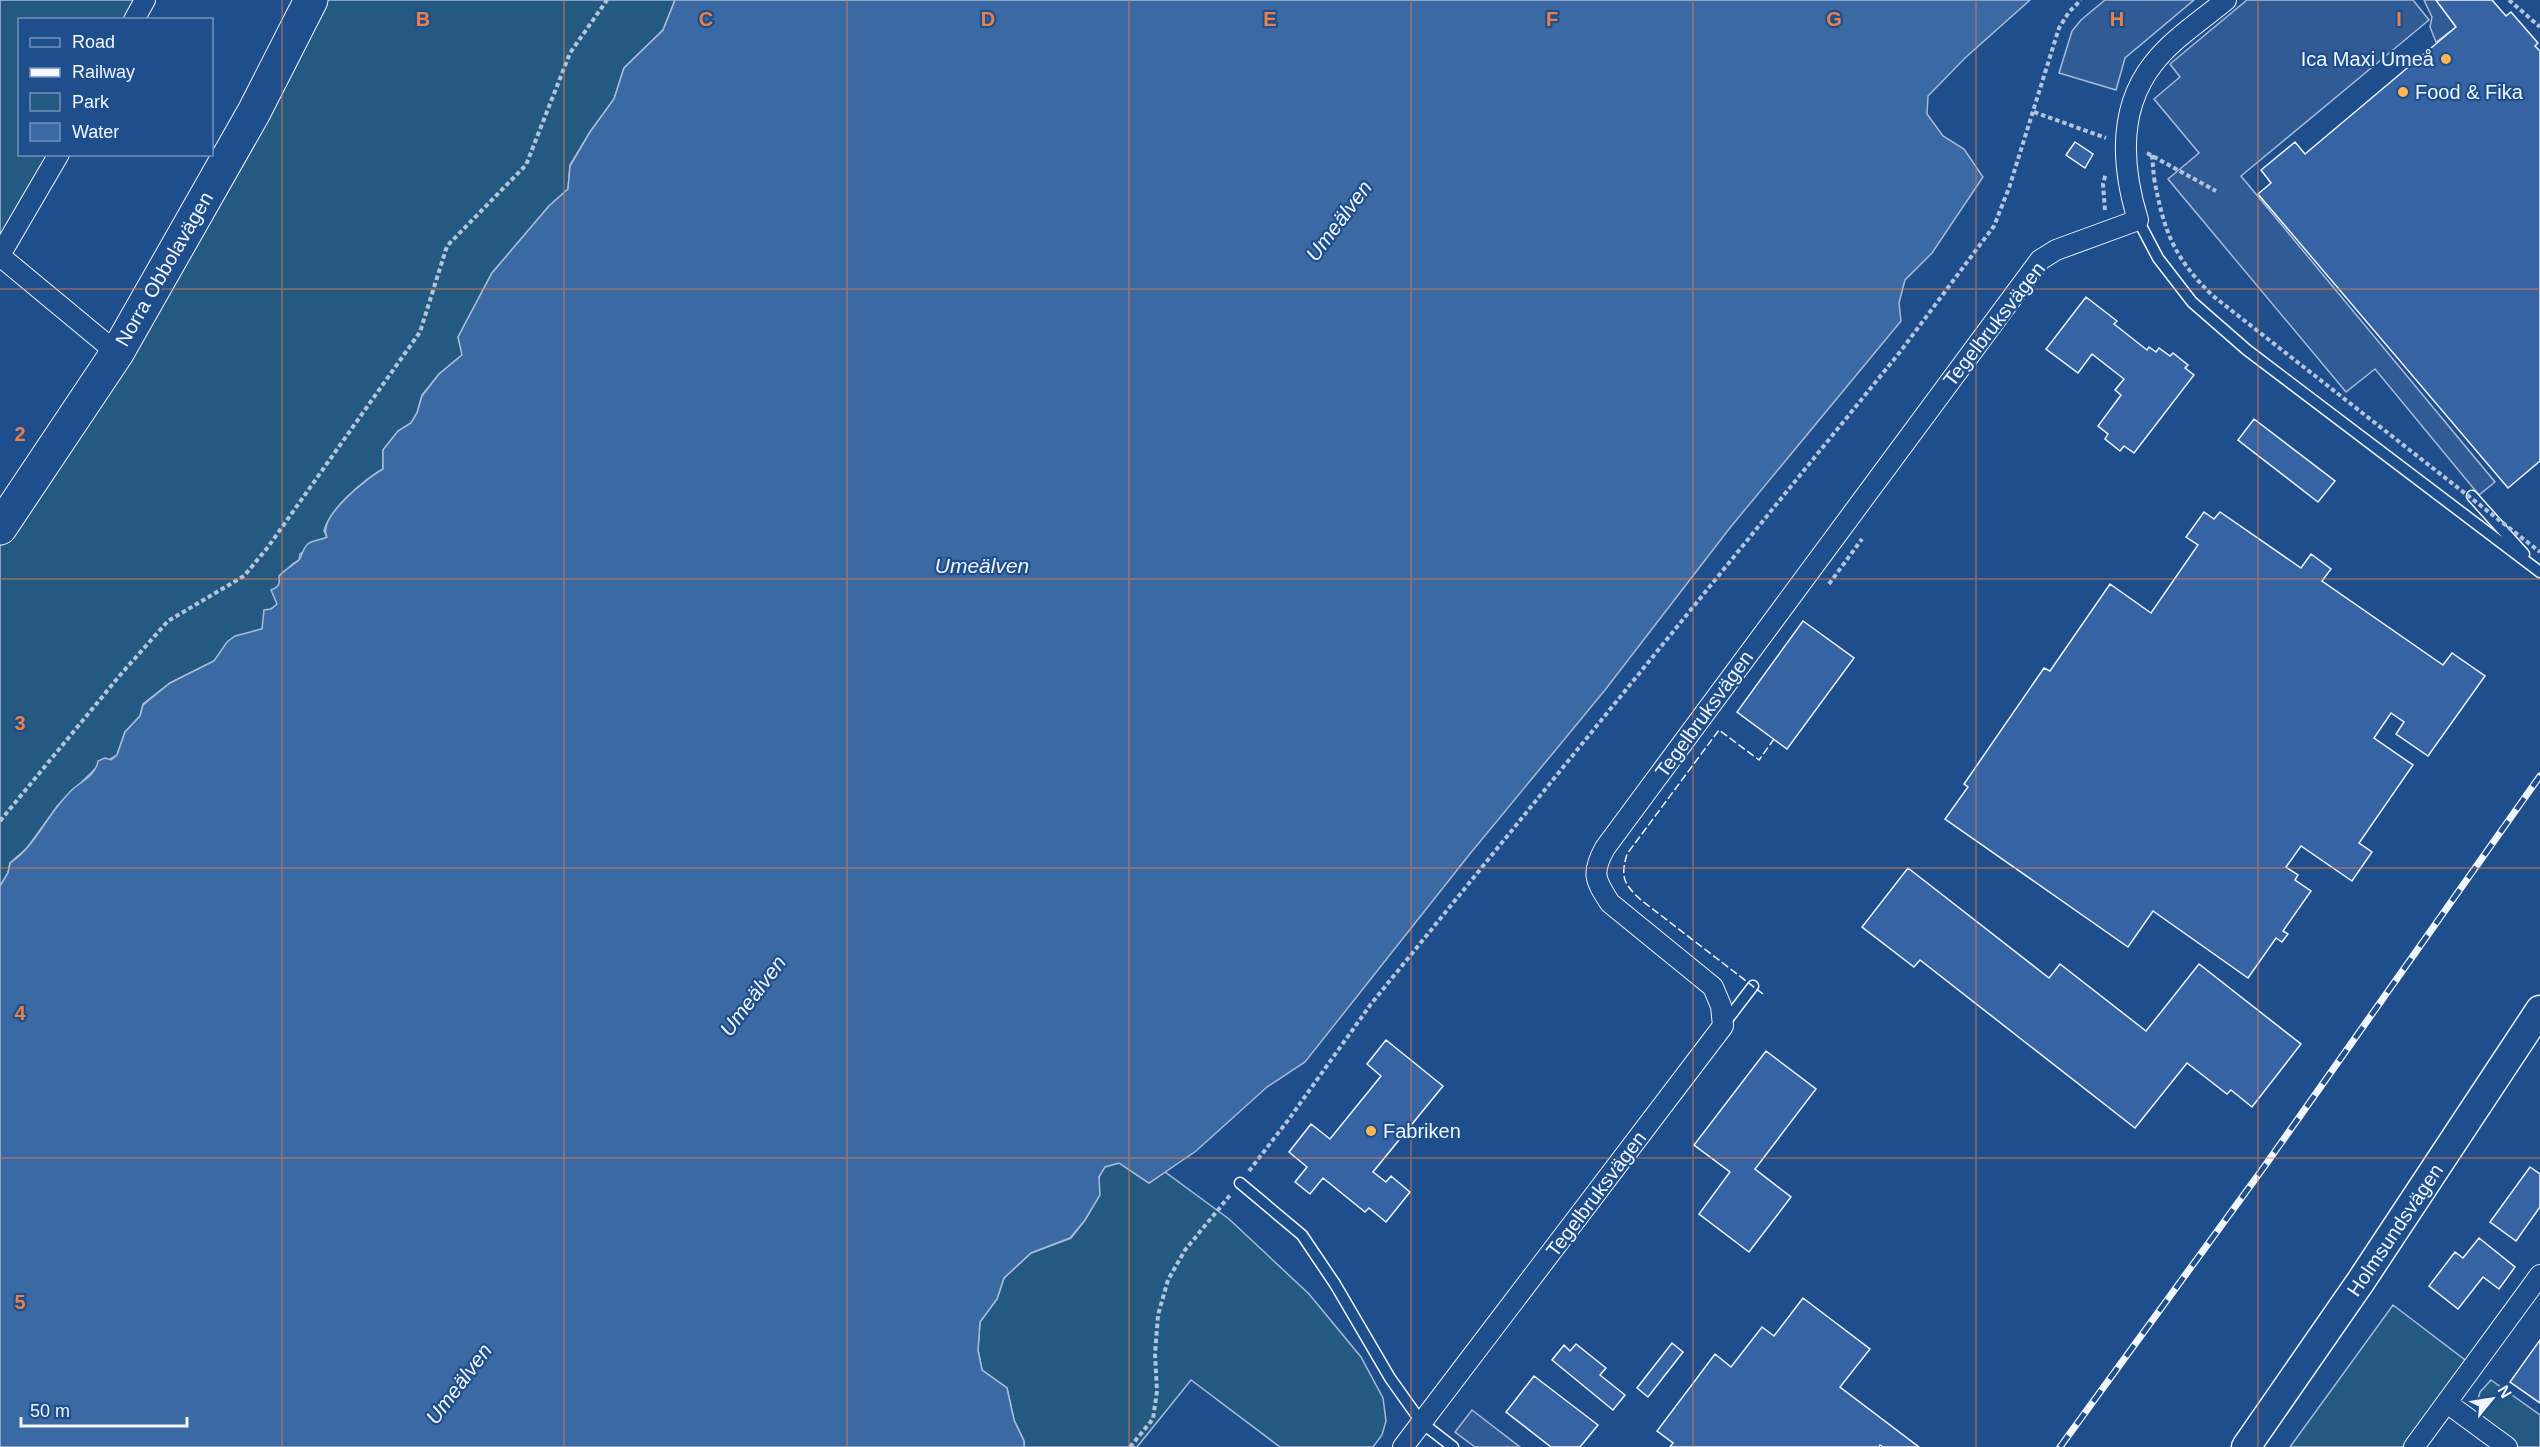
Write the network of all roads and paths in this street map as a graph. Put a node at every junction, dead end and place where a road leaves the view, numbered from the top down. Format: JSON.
{"nodes":[{"id":1,"x":144,"y":0,"type":"edge"},
{"id":2,"x":311,"y":0,"type":"edge"},
{"id":3,"x":607,"y":0,"type":"edge"},
{"id":4,"x":2081,"y":0,"type":"edge"},
{"id":5,"x":2226,"y":0,"type":"edge"},
{"id":6,"x":2509,"y":0,"type":"edge"},
{"id":7,"x":135,"y":18,"type":"edge"},
{"id":8,"x":2540,"y":27,"type":"edge"},
{"id":9,"x":2034,"y":112,"type":"junction"},
{"id":10,"x":2117,"y":142,"type":"junction"},
{"id":11,"x":2152,"y":155,"type":"junction"},
{"id":12,"x":58,"y":156,"type":"edge"},
{"id":13,"x":2216,"y":191,"type":"dead end"},
{"id":14,"x":2138,"y":220,"type":"junction"},
{"id":15,"x":2106,"y":231,"type":"junction"},
{"id":16,"x":0,"y":256,"type":"edge"},
{"id":17,"x":117,"y":352,"type":"junction"},
{"id":18,"x":2472,"y":496,"type":"dead end"},
{"id":19,"x":0,"y":528,"type":"edge"},
{"id":20,"x":1869,"y":530,"type":"dead end"},
{"id":21,"x":2540,"y":552,"type":"edge"},
{"id":22,"x":2540,"y":572,"type":"edge"},
{"id":23,"x":1829,"y":585,"type":"dead end"},
{"id":24,"x":0,"y":821,"type":"edge"},
{"id":25,"x":1753,"y":986,"type":"dead end"},
{"id":26,"x":2540,"y":1010,"type":"edge"},
{"id":27,"x":1723,"y":1026,"type":"junction"},
{"id":28,"x":1239,"y":1183,"type":"junction"},
{"id":29,"x":2540,"y":1275,"type":"edge"},
{"id":30,"x":2447,"y":1403,"type":"junction"},
{"id":31,"x":1422,"y":1423,"type":"junction"},
{"id":32,"x":1130,"y":1447,"type":"edge"},
{"id":33,"x":1403,"y":1447,"type":"edge"},
{"id":34,"x":1453,"y":1447,"type":"edge"},
{"id":35,"x":2246,"y":1447,"type":"edge"},
{"id":36,"x":2414,"y":1447,"type":"edge"},
{"id":37,"x":2507,"y":1447,"type":"edge"}],
"edges":[{"from":1,"to":7,"type":"street"},
{"from":2,"to":17,"type":"highway","name":"Norra Obbolavägen"},
{"from":3,"to":24,"type":"path"},
{"from":4,"to":9,"type":"path"},
{"from":5,"to":10,"type":"street"},
{"from":6,"to":8,"type":"path"},
{"from":9,"to":10,"type":"path"},
{"from":9,"to":28,"type":"path"},
{"from":10,"to":11,"type":"path"},
{"from":10,"to":14,"type":"street"},
{"from":10,"to":15,"type":"path"},
{"from":11,"to":13,"type":"path"},
{"from":11,"to":21,"type":"path","bridge":true},
{"from":12,"to":16,"type":"street"},
{"from":14,"to":15,"type":"street","name":"Tegelbruksvägen"},
{"from":14,"to":22,"type":"lane"},
{"from":15,"to":27,"type":"street","name":"Tegelbruksvägen"},
{"from":16,"to":17,"type":"street"},
{"from":17,"to":19,"type":"highway","name":"Norra Obbolavägen"},
{"from":18,"to":22,"type":"lane"},
{"from":20,"to":23,"type":"path"},
{"from":25,"to":27,"type":"lane"},
{"from":26,"to":35,"type":"main road","name":"Holmsundsvägen"},
{"from":27,"to":31,"type":"street","name":"Tegelbruksvägen"},
{"from":28,"to":31,"type":"lane"},
{"from":28,"to":32,"type":"path"},
{"from":29,"to":30,"type":"street"},
{"from":30,"to":36,"type":"street"},
{"from":30,"to":37,"type":"street"},
{"from":31,"to":33,"type":"street","name":"Tegelbruksvägen"},
{"from":31,"to":34,"type":"lane"}]}
